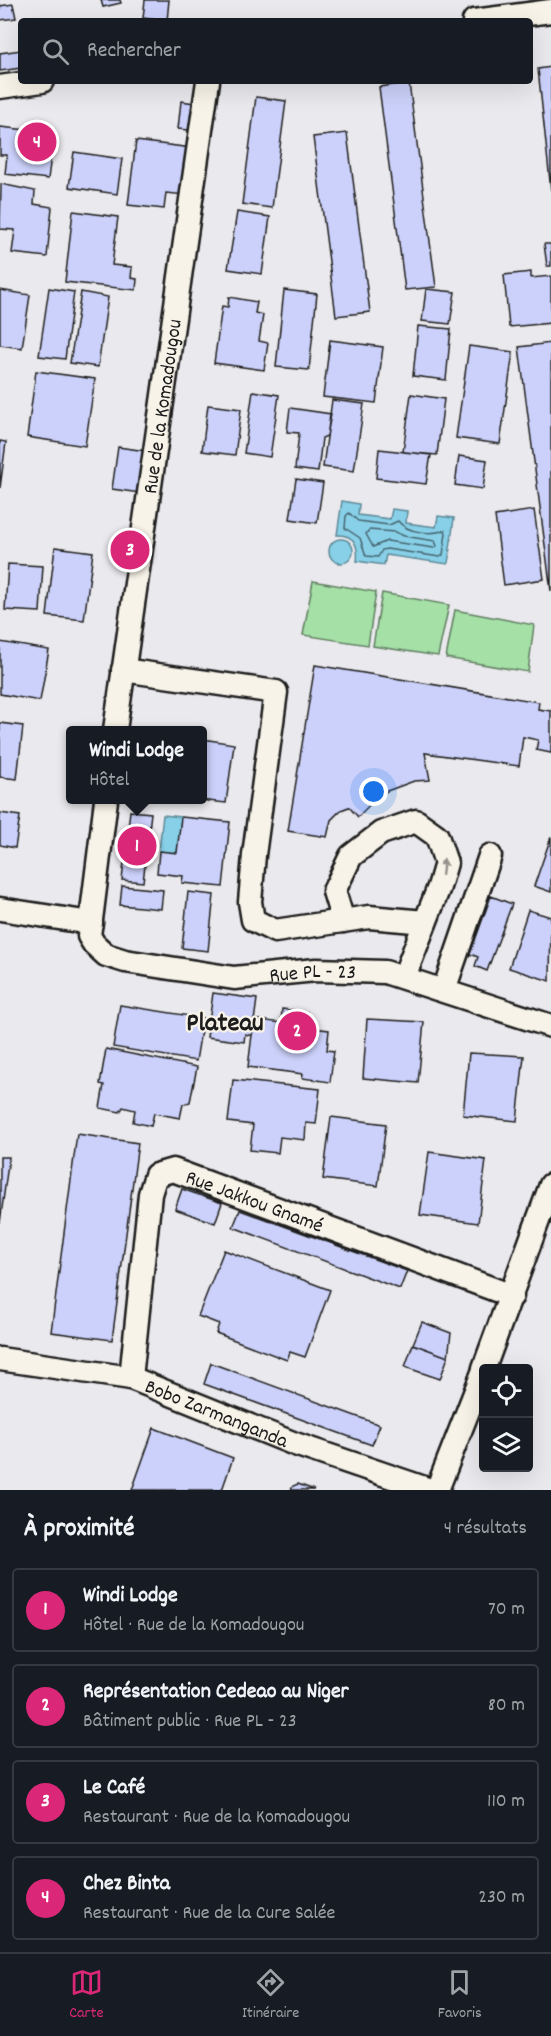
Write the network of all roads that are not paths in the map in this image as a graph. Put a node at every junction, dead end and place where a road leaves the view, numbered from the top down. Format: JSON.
{"nodes":[{"id":1,"x":551,"y":11,"type":"edge"},
{"id":2,"x":497,"y":18,"type":"edge"},
{"id":3,"x":21,"y":84,"type":"edge"},
{"id":4,"x":208,"y":84,"type":"edge"},
{"id":5,"x":0,"y":87,"type":"edge"},
{"id":6,"x":123,"y":670,"type":"junction"},
{"id":7,"x":116,"y":726,"type":"edge"},
{"id":8,"x":106,"y":804,"type":"edge"},
{"id":9,"x":490,"y":856,"type":"dead end"},
{"id":10,"x":0,"y":909,"type":"edge"},
{"id":11,"x":343,"y":921,"type":"junction"},
{"id":12,"x":425,"y":922,"type":"junction"},
{"id":13,"x":91,"y":923,"type":"junction"},
{"id":14,"x":404,"y":977,"type":"junction"},
{"id":15,"x":444,"y":990,"type":"junction"},
{"id":16,"x":551,"y":1026,"type":"edge"},
{"id":17,"x":551,"y":1185,"type":"edge"},
{"id":18,"x":512,"y":1296,"type":"junction"},
{"id":19,"x":0,"y":1359,"type":"edge"},
{"id":20,"x":486,"y":1364,"type":"edge"},
{"id":21,"x":131,"y":1378,"type":"junction"},
{"id":22,"x":479,"y":1382,"type":"edge"},
{"id":23,"x":430,"y":1490,"type":"edge"},
{"id":24,"x":437,"y":1490,"type":"edge"}],
"edges":[{"from":1,"to":2,"type":"street"},
{"from":3,"to":5,"type":"street"},
{"from":4,"to":6,"type":"street","name":"Rue de la Komadougou"},
{"from":6,"to":7,"type":"street","name":"Rue de la Komadougou"},
{"from":6,"to":11,"type":"street"},
{"from":8,"to":13,"type":"street"},
{"from":9,"to":15,"type":"street"},
{"from":10,"to":13,"type":"street"},
{"from":11,"to":12,"type":"street"},
{"from":12,"to":11,"type":"street","one_way":true},
{"from":12,"to":14,"type":"street"},
{"from":13,"to":14,"type":"street","name":"Rue PL - 23"},
{"from":14,"to":15,"type":"street","name":"Rue PL - 23"},
{"from":15,"to":16,"type":"street","name":"Rue PL - 23"},
{"from":17,"to":18,"type":"street"},
{"from":18,"to":20,"type":"street"},
{"from":18,"to":21,"type":"street","name":"Rue Jakkou Gnamé"},
{"from":19,"to":21,"type":"street","name":"Bobo Zarmanganda"},
{"from":21,"to":23,"type":"street","name":"Bobo Zarmanganda"},
{"from":22,"to":24,"type":"street"}]}
